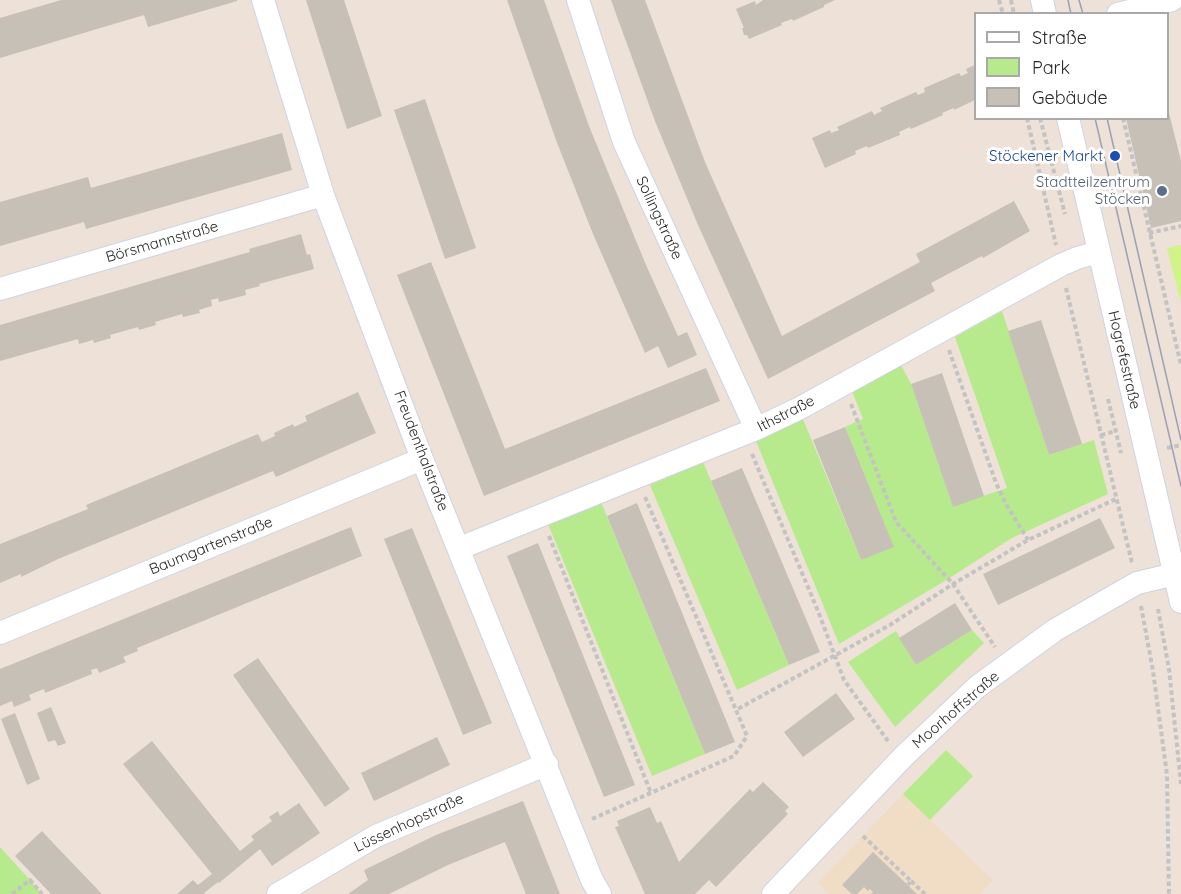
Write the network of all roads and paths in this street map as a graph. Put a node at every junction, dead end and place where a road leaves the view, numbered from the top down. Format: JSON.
{"nodes":[{"id":1,"x":263,"y":0,"type":"edge"},
{"id":2,"x":578,"y":0,"type":"edge"},
{"id":3,"x":1172,"y":0,"type":"edge"},
{"id":4,"x":1126,"y":12,"type":"edge"},
{"id":5,"x":1028,"y":120,"type":"edge"},
{"id":6,"x":1041,"y":120,"type":"edge"},
{"id":7,"x":1068,"y":120,"type":"edge"},
{"id":8,"x":1123,"y":120,"type":"edge"},
{"id":9,"x":323,"y":195,"type":"junction"},
{"id":10,"x":1067,"y":223,"type":"dead end"},
{"id":11,"x":1181,"y":226,"type":"edge"},
{"id":12,"x":1149,"y":233,"type":"junction"},
{"id":13,"x":1099,"y":252,"type":"junction"},
{"id":14,"x":1060,"y":265,"type":"junction"},
{"id":15,"x":0,"y":289,"type":"edge"},
{"id":16,"x":940,"y":331,"type":"junction"},
{"id":17,"x":1181,"y":365,"type":"edge"},
{"id":18,"x":843,"y":384,"type":"junction"},
{"id":19,"x":1108,"y":397,"type":"dead end"},
{"id":20,"x":750,"y":432,"type":"junction"},
{"id":21,"x":1121,"y":454,"type":"dead end"},
{"id":22,"x":422,"y":459,"type":"junction"},
{"id":23,"x":637,"y":477,"type":"junction"},
{"id":24,"x":1117,"y":499,"type":"junction"},
{"id":25,"x":540,"y":516,"type":"junction"},
{"id":26,"x":1028,"y":540,"type":"junction"},
{"id":27,"x":460,"y":549,"type":"junction"},
{"id":28,"x":1175,"y":574,"type":"junction"},
{"id":29,"x":1144,"y":581,"type":"junction"},
{"id":30,"x":953,"y":584,"type":"junction"},
{"id":31,"x":1181,"y":602,"type":"edge"},
{"id":32,"x":0,"y":633,"type":"edge"},
{"id":33,"x":836,"y":656,"type":"junction"},
{"id":34,"x":1007,"y":666,"type":"junction"},
{"id":35,"x":736,"y":710,"type":"junction"},
{"id":36,"x":904,"y":756,"type":"junction"},
{"id":37,"x":547,"y":764,"type":"junction"},
{"id":38,"x":1181,"y":784,"type":"edge"},
{"id":39,"x":651,"y":793,"type":"junction"},
{"id":40,"x":572,"y":828,"type":"junction"},
{"id":41,"x":862,"y":836,"type":"dead end"},
{"id":42,"x":1168,"y":893,"type":"edge"},
{"id":43,"x":12,"y":894,"type":"edge"},
{"id":44,"x":42,"y":894,"type":"edge"},
{"id":45,"x":278,"y":894,"type":"edge"},
{"id":46,"x":600,"y":894,"type":"edge"},
{"id":47,"x":773,"y":894,"type":"edge"},
{"id":48,"x":925,"y":894,"type":"edge"}],
"edges":[{"from":1,"to":9,"type":"street","name":"Freudenthalstraße"},
{"from":2,"to":20,"type":"street","name":"Sollingstraße"},
{"from":3,"to":4,"type":"street"},
{"from":5,"to":14,"type":"path"},
{"from":6,"to":10,"type":"path"},
{"from":7,"to":13,"type":"street","name":"Hogrefestraße"},
{"from":8,"to":12,"type":"path"},
{"from":9,"to":15,"type":"street","name":"Börsmannstraße"},
{"from":9,"to":22,"type":"street","name":"Freudenthalstraße"},
{"from":11,"to":12,"type":"path"},
{"from":12,"to":17,"type":"path"},
{"from":13,"to":14,"type":"street","name":"Ithstraße"},
{"from":13,"to":28,"type":"street","name":"Hogrefestraße"},
{"from":14,"to":16,"type":"street","name":"Ithstraße"},
{"from":14,"to":24,"type":"path"},
{"from":16,"to":18,"type":"street","name":"Ithstraße"},
{"from":16,"to":26,"type":"path"},
{"from":18,"to":20,"type":"street","name":"Ithstraße"},
{"from":18,"to":30,"type":"path"},
{"from":19,"to":21,"type":"path"},
{"from":20,"to":23,"type":"street","name":"Ithstraße"},
{"from":20,"to":33,"type":"path"},
{"from":22,"to":27,"type":"street","name":"Freudenthalstraße"},
{"from":22,"to":32,"type":"street","name":"Baumgartenstraße"},
{"from":23,"to":25,"type":"street","name":"Ithstraße"},
{"from":23,"to":35,"type":"path"},
{"from":24,"to":26,"type":"path"},
{"from":24,"to":29,"type":"path"},
{"from":25,"to":27,"type":"street","name":"Ithstraße"},
{"from":25,"to":39,"type":"path"},
{"from":26,"to":30,"type":"path"},
{"from":27,"to":37,"type":"street","name":"Freudenthalstraße"},
{"from":28,"to":29,"type":"street","name":"Moorhoffstraße"},
{"from":28,"to":31,"type":"street","name":"Hogrefestraße"},
{"from":29,"to":34,"type":"street","name":"Moorhoffstraße"},
{"from":29,"to":38,"type":"path"},
{"from":29,"to":42,"type":"path"},
{"from":30,"to":33,"type":"path"},
{"from":30,"to":34,"type":"path"},
{"from":33,"to":35,"type":"path"},
{"from":33,"to":36,"type":"path"},
{"from":34,"to":36,"type":"street","name":"Moorhoffstraße"},
{"from":35,"to":39,"type":"path"},
{"from":36,"to":47,"type":"street","name":"Moorhoffstraße"},
{"from":37,"to":40,"type":"street","name":"Freudenthalstraße"},
{"from":37,"to":45,"type":"street","name":"Lüssenhopstraße"},
{"from":39,"to":40,"type":"path"},
{"from":40,"to":46,"type":"street","name":"Freudenthalstraße"},
{"from":41,"to":48,"type":"path"},
{"from":43,"to":44,"type":"path"}]}
